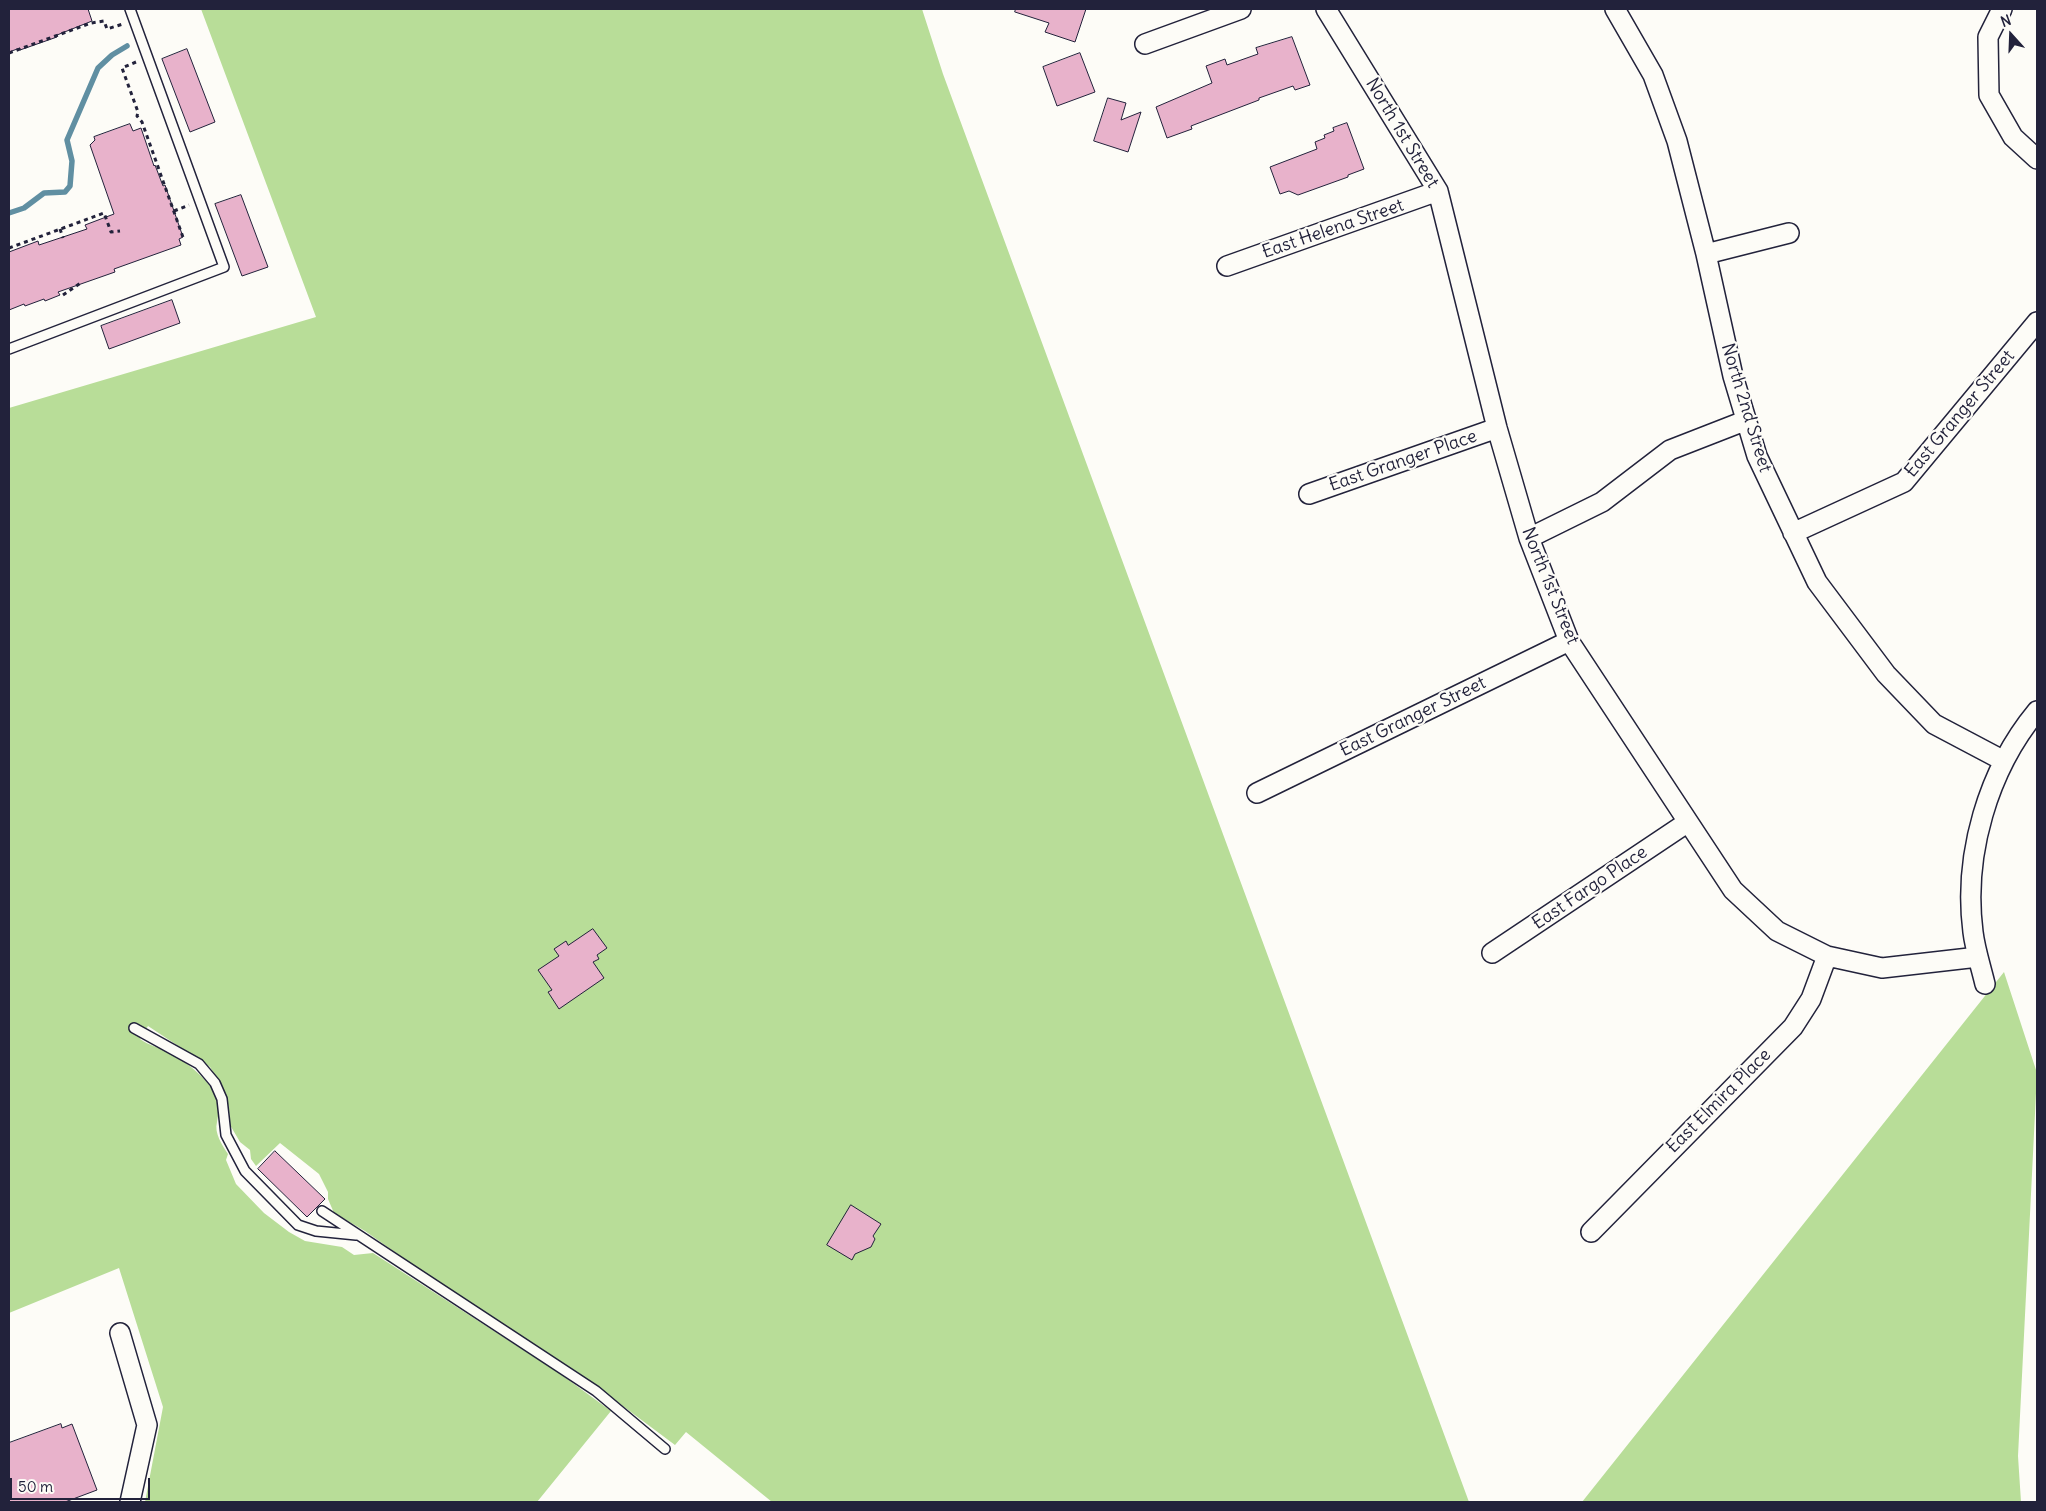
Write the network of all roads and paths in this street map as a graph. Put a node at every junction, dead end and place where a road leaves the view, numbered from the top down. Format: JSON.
{"nodes":[{"id":1,"x":130,"y":9,"type":"edge"},
{"id":2,"x":1241,"y":9,"type":"edge"},
{"id":3,"x":1326,"y":9,"type":"edge"},
{"id":4,"x":1615,"y":9,"type":"edge"},
{"id":5,"x":2002,"y":9,"type":"edge"},
{"id":6,"x":126,"y":32,"type":"dead end"},
{"id":7,"x":1144,"y":44,"type":"dead end"},
{"id":8,"x":9,"y":53,"type":"edge"},
{"id":9,"x":134,"y":54,"type":"dead end"},
{"id":10,"x":2037,"y":159,"type":"edge"},
{"id":11,"x":1438,"y":192,"type":"junction"},
{"id":12,"x":189,"y":205,"type":"dead end"},
{"id":13,"x":174,"y":211,"type":"junction"},
{"id":14,"x":60,"y":229,"type":"junction"},
{"id":15,"x":120,"y":231,"type":"dead end"},
{"id":16,"x":1789,"y":233,"type":"dead end"},
{"id":17,"x":63,"y":238,"type":"dead end"},
{"id":18,"x":184,"y":240,"type":"dead end"},
{"id":19,"x":9,"y":248,"type":"edge"},
{"id":20,"x":1706,"y":254,"type":"junction"},
{"id":21,"x":1227,"y":266,"type":"dead end"},
{"id":22,"x":82,"y":282,"type":"dead end"},
{"id":23,"x":63,"y":294,"type":"dead end"},
{"id":24,"x":2037,"y":322,"type":"edge"},
{"id":25,"x":9,"y":349,"type":"edge"},
{"id":26,"x":1747,"y":420,"type":"junction"},
{"id":27,"x":1497,"y":428,"type":"junction"},
{"id":28,"x":1308,"y":494,"type":"dead end"},
{"id":29,"x":1793,"y":533,"type":"junction"},
{"id":30,"x":1529,"y":538,"type":"junction"},
{"id":31,"x":1568,"y":641,"type":"junction"},
{"id":32,"x":2037,"y":711,"type":"edge"},
{"id":33,"x":2004,"y":761,"type":"junction"},
{"id":34,"x":1257,"y":793,"type":"dead end"},
{"id":35,"x":1688,"y":822,"type":"junction"},
{"id":36,"x":1492,"y":953,"type":"dead end"},
{"id":37,"x":1827,"y":956,"type":"junction"},
{"id":38,"x":1978,"y":957,"type":"junction"},
{"id":39,"x":1984,"y":984,"type":"dead end"},
{"id":40,"x":134,"y":1028,"type":"dead end"},
{"id":41,"x":322,"y":1211,"type":"dead end"},
{"id":42,"x":1590,"y":1232,"type":"dead end"},
{"id":43,"x":359,"y":1235,"type":"junction"},
{"id":44,"x":120,"y":1333,"type":"dead end"},
{"id":45,"x":665,"y":1448,"type":"dead end"},
{"id":46,"x":130,"y":1502,"type":"edge"}],
"edges":[{"from":1,"to":25,"type":"lane"},
{"from":2,"to":7,"type":"street"},
{"from":3,"to":11,"type":"street","name":"North 1st Street"},
{"from":4,"to":20,"type":"street","name":"North 2nd Street"},
{"from":5,"to":10,"type":"street"},
{"from":6,"to":8,"type":"path"},
{"from":9,"to":13,"type":"path"},
{"from":11,"to":21,"type":"street","name":"East Helena Street"},
{"from":11,"to":27,"type":"street","name":"North 1st Street"},
{"from":12,"to":13,"type":"path"},
{"from":13,"to":18,"type":"path"},
{"from":14,"to":15,"type":"path"},
{"from":14,"to":17,"type":"path"},
{"from":14,"to":19,"type":"path"},
{"from":16,"to":20,"type":"street"},
{"from":20,"to":26,"type":"street","name":"North 2nd Street"},
{"from":22,"to":23,"type":"path"},
{"from":24,"to":29,"type":"street","name":"East Granger Street"},
{"from":26,"to":29,"type":"street","name":"North 2nd Street"},
{"from":26,"to":30,"type":"street"},
{"from":27,"to":28,"type":"street","name":"East Granger Place"},
{"from":27,"to":30,"type":"street","name":"North 1st Street"},
{"from":29,"to":33,"type":"street","name":"North 2nd Street"},
{"from":30,"to":31,"type":"street","name":"North 1st Street"},
{"from":31,"to":34,"type":"street","name":"East Granger Street"},
{"from":31,"to":35,"type":"street","name":"North 1st Street"},
{"from":32,"to":33,"type":"street"},
{"from":33,"to":38,"type":"street"},
{"from":35,"to":36,"type":"street","name":"East Fargo Place"},
{"from":35,"to":37,"type":"street","name":"North 1st Street"},
{"from":37,"to":38,"type":"street","name":"North 1st Street"},
{"from":37,"to":42,"type":"street","name":"East Elmira Place"},
{"from":38,"to":39,"type":"street"},
{"from":40,"to":43,"type":"lane"},
{"from":41,"to":43,"type":"lane"},
{"from":43,"to":45,"type":"lane"},
{"from":44,"to":46,"type":"street"}]}
